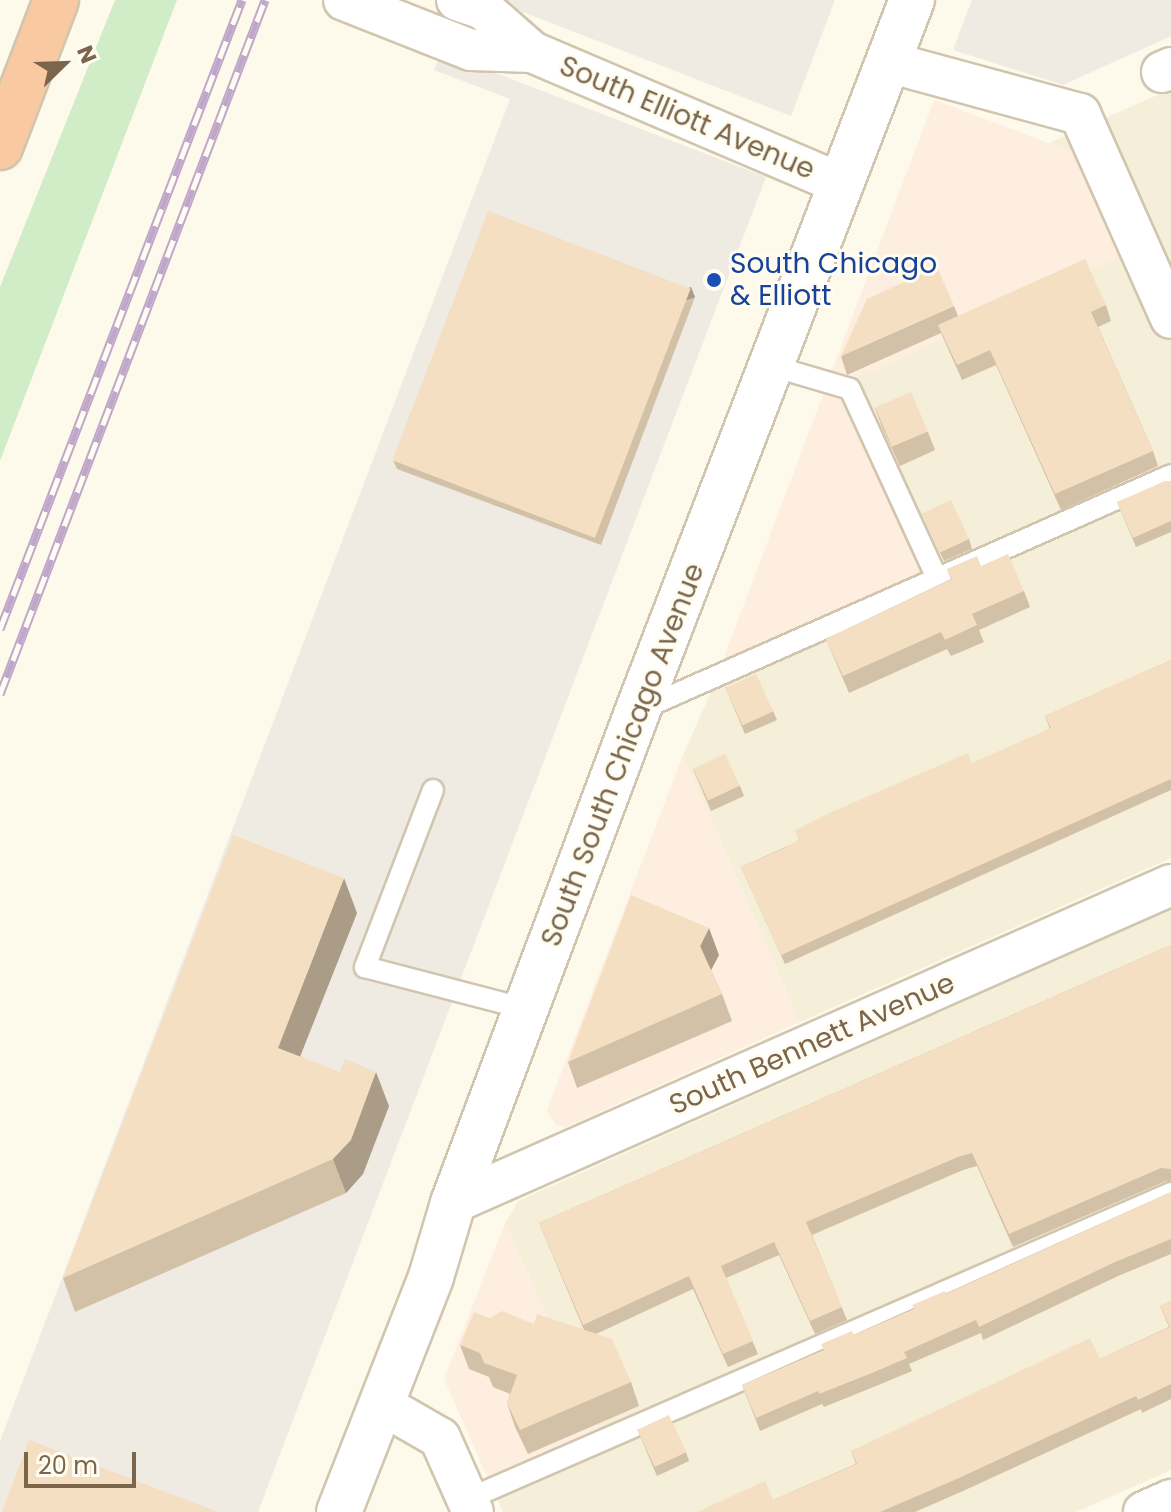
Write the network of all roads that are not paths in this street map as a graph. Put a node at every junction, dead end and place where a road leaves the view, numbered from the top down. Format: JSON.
{"nodes":[{"id":1,"x":56,"y":0,"type":"edge"},
{"id":2,"x":344,"y":0,"type":"edge"},
{"id":3,"x":457,"y":0,"type":"edge"},
{"id":4,"x":912,"y":0,"type":"edge"},
{"id":5,"x":532,"y":52,"type":"junction"},
{"id":6,"x":888,"y":62,"type":"junction"},
{"id":7,"x":0,"y":147,"type":"edge"},
{"id":8,"x":842,"y":184,"type":"junction"},
{"id":9,"x":1171,"y":318,"type":"edge"},
{"id":10,"x":772,"y":366,"type":"junction"},
{"id":11,"x":1171,"y":475,"type":"edge"},
{"id":12,"x":937,"y":578,"type":"junction"},
{"id":13,"x":638,"y":710,"type":"junction"},
{"id":14,"x":433,"y":790,"type":"dead end"},
{"id":15,"x":1171,"y":885,"type":"edge"},
{"id":16,"x":526,"y":1009,"type":"junction"},
{"id":17,"x":1171,"y":1193,"type":"edge"},
{"id":18,"x":453,"y":1203,"type":"junction"},
{"id":19,"x":381,"y":1404,"type":"junction"},
{"id":20,"x":1171,"y":1500,"type":"edge"},
{"id":21,"x":470,"y":1506,"type":"edge"},
{"id":22,"x":339,"y":1512,"type":"edge"},
{"id":23,"x":1144,"y":1512,"type":"edge"}],
"edges":[{"from":1,"to":7,"type":"highway"},
{"from":2,"to":5,"type":"street","name":"South Elliott Avenue"},
{"from":3,"to":5,"type":"street","name":"South Elliott Avenue"},
{"from":4,"to":6,"type":"main road","name":"South South Chicago Avenue"},
{"from":5,"to":8,"type":"street","name":"South Elliott Avenue"},
{"from":6,"to":8,"type":"main road","name":"South South Chicago Avenue"},
{"from":6,"to":9,"type":"street"},
{"from":8,"to":10,"type":"main road","name":"South South Chicago Avenue"},
{"from":10,"to":12,"type":"lane"},
{"from":10,"to":13,"type":"main road","name":"South South Chicago Avenue"},
{"from":11,"to":12,"type":"lane"},
{"from":12,"to":13,"type":"lane"},
{"from":13,"to":16,"type":"main road","name":"South South Chicago Avenue"},
{"from":14,"to":16,"type":"lane"},
{"from":15,"to":18,"type":"street","name":"South Bennett Avenue"},
{"from":16,"to":18,"type":"main road","name":"South South Chicago Avenue"},
{"from":17,"to":21,"type":"lane"},
{"from":18,"to":19,"type":"main road","name":"South South Chicago Avenue"},
{"from":19,"to":21,"type":"street"},
{"from":19,"to":22,"type":"main road","name":"South South Chicago Avenue"},
{"from":20,"to":23,"type":"street"}]}
